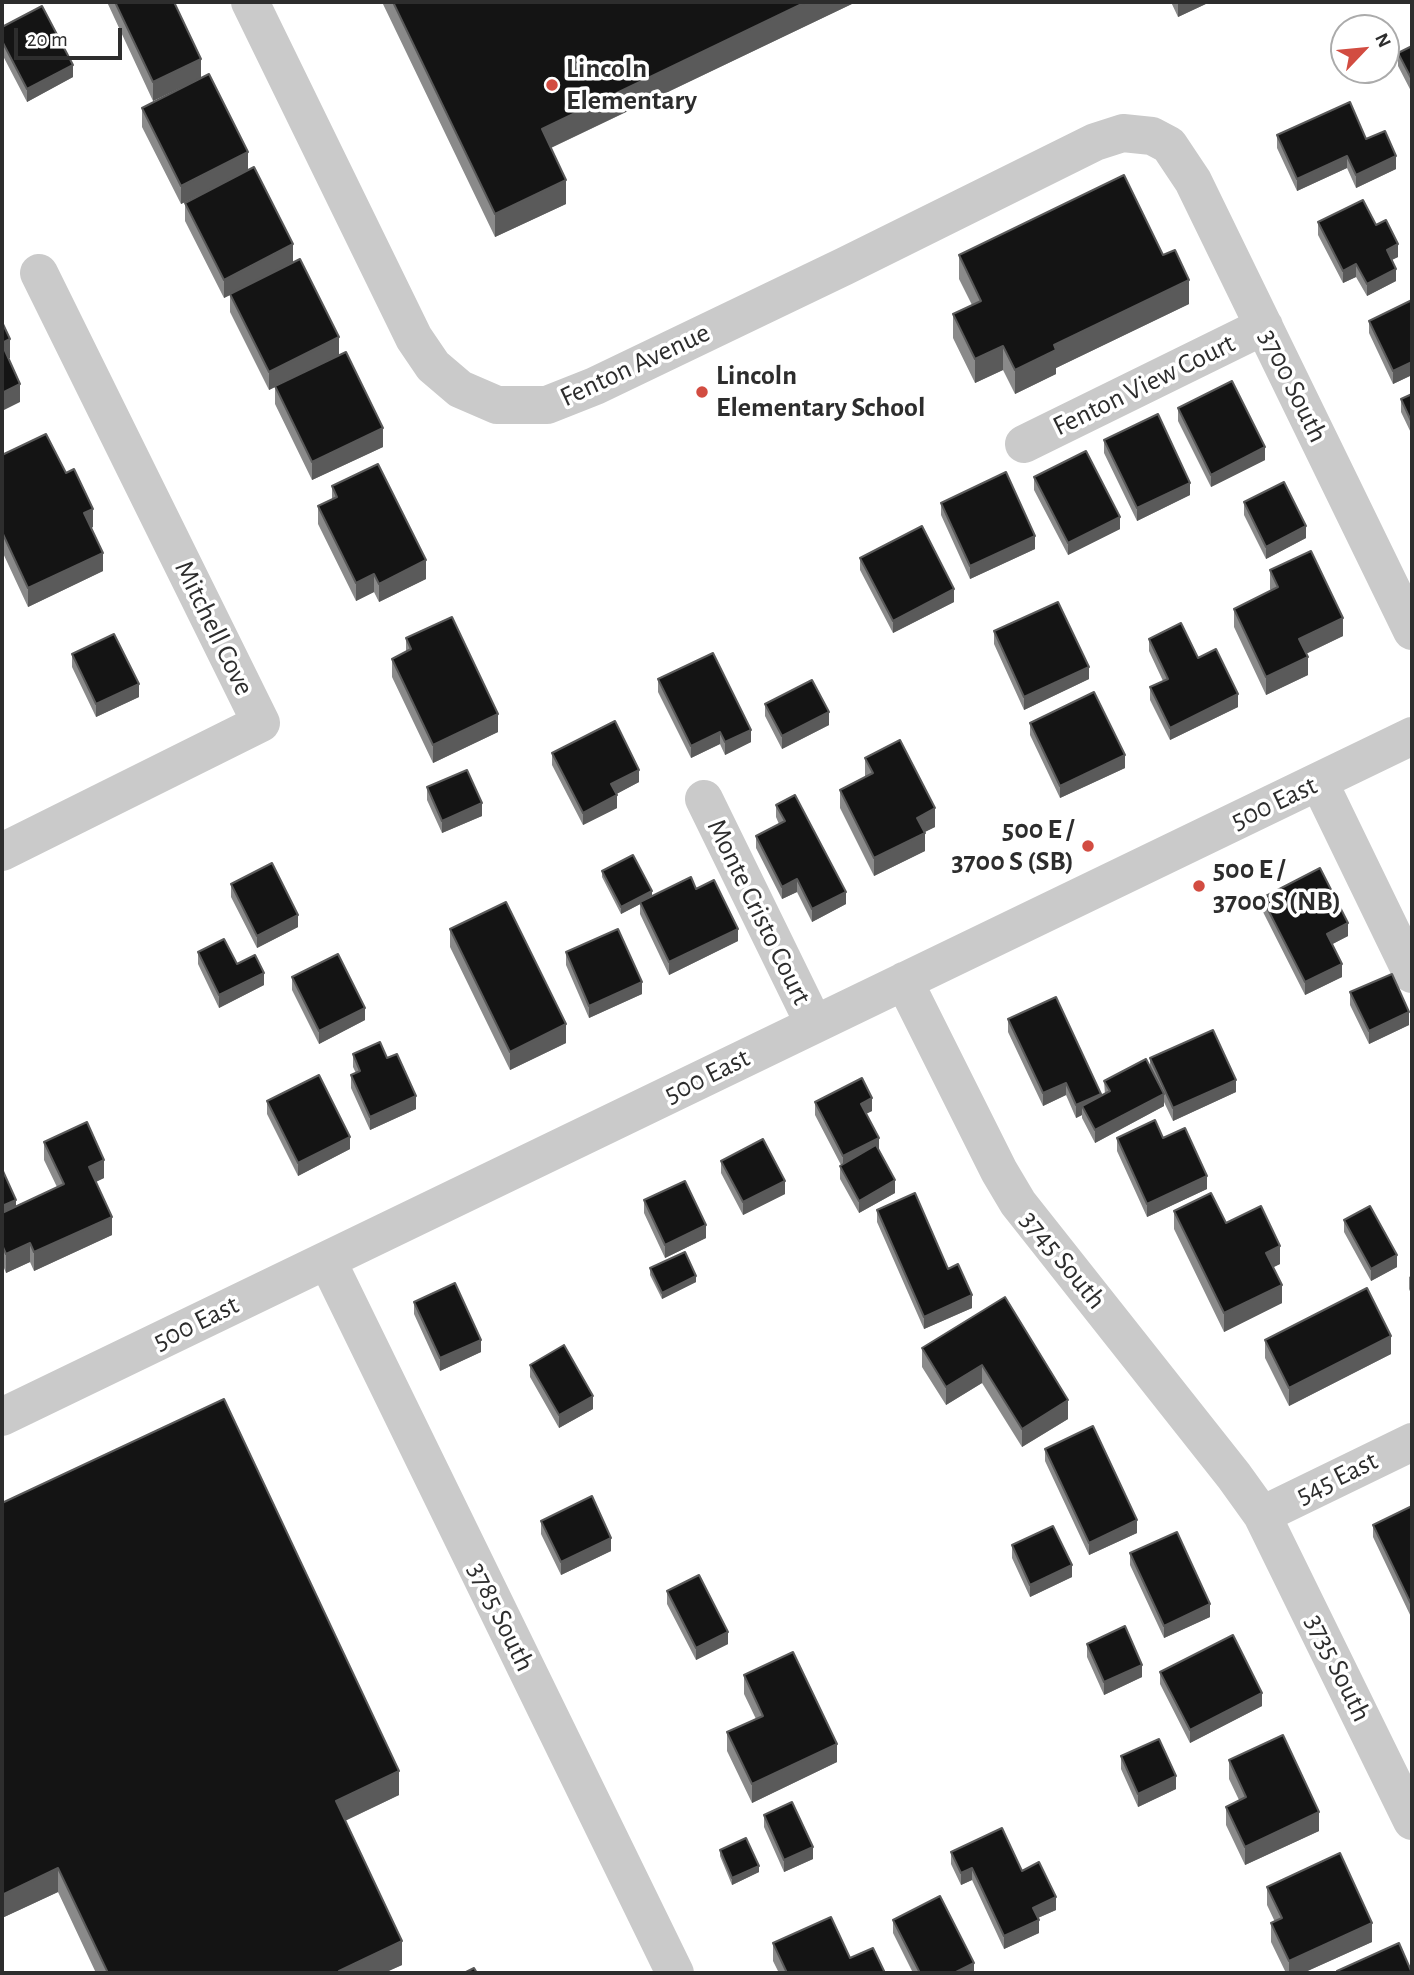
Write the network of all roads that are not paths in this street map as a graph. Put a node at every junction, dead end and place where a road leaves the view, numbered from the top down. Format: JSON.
{"nodes":[{"id":1,"x":250,"y":2,"type":"edge"},
{"id":2,"x":1169,"y":145,"type":"joint"},
{"id":3,"x":39,"y":273,"type":"dead end"},
{"id":4,"x":1264,"y":326,"type":"junction"},
{"id":5,"x":1024,"y":444,"type":"dead end"},
{"id":6,"x":1412,"y":631,"type":"edge"},
{"id":7,"x":1412,"y":736,"type":"edge"},
{"id":8,"x":1319,"y":782,"type":"junction"},
{"id":9,"x":704,"y":799,"type":"dead end"},
{"id":10,"x":2,"y":852,"type":"edge"},
{"id":11,"x":1412,"y":974,"type":"edge"},
{"id":12,"x":904,"y":981,"type":"junction"},
{"id":13,"x":814,"y":1024,"type":"junction"},
{"id":14,"x":327,"y":1260,"type":"junction"},
{"id":15,"x":2,"y":1417,"type":"edge"},
{"id":16,"x":1412,"y":1442,"type":"edge"},
{"id":17,"x":1262,"y":1515,"type":"junction"},
{"id":18,"x":1412,"y":1821,"type":"edge"},
{"id":19,"x":675,"y":1973,"type":"edge"}],
"edges":[{"from":1,"to":2,"type":"street","name":"Fenton Avenue"},
{"from":2,"to":4,"type":"street","name":"3700 South"},
{"from":3,"to":10,"type":"street","name":"Mitchell Cove"},
{"from":4,"to":5,"type":"street","name":"Fenton View Court"},
{"from":4,"to":6,"type":"street","name":"3700 South"},
{"from":7,"to":8,"type":"street","name":"500 East"},
{"from":8,"to":11,"type":"street"},
{"from":8,"to":12,"type":"street","name":"500 East"},
{"from":9,"to":13,"type":"street","name":"Monte Cristo Court"},
{"from":12,"to":13,"type":"street","name":"500 East"},
{"from":12,"to":17,"type":"street","name":"3745 South"},
{"from":13,"to":14,"type":"street","name":"500 East"},
{"from":14,"to":15,"type":"street","name":"500 East"},
{"from":14,"to":19,"type":"street","name":"3785 South"},
{"from":16,"to":17,"type":"street","name":"545 East"},
{"from":17,"to":18,"type":"street","name":"3735 South"}]}
